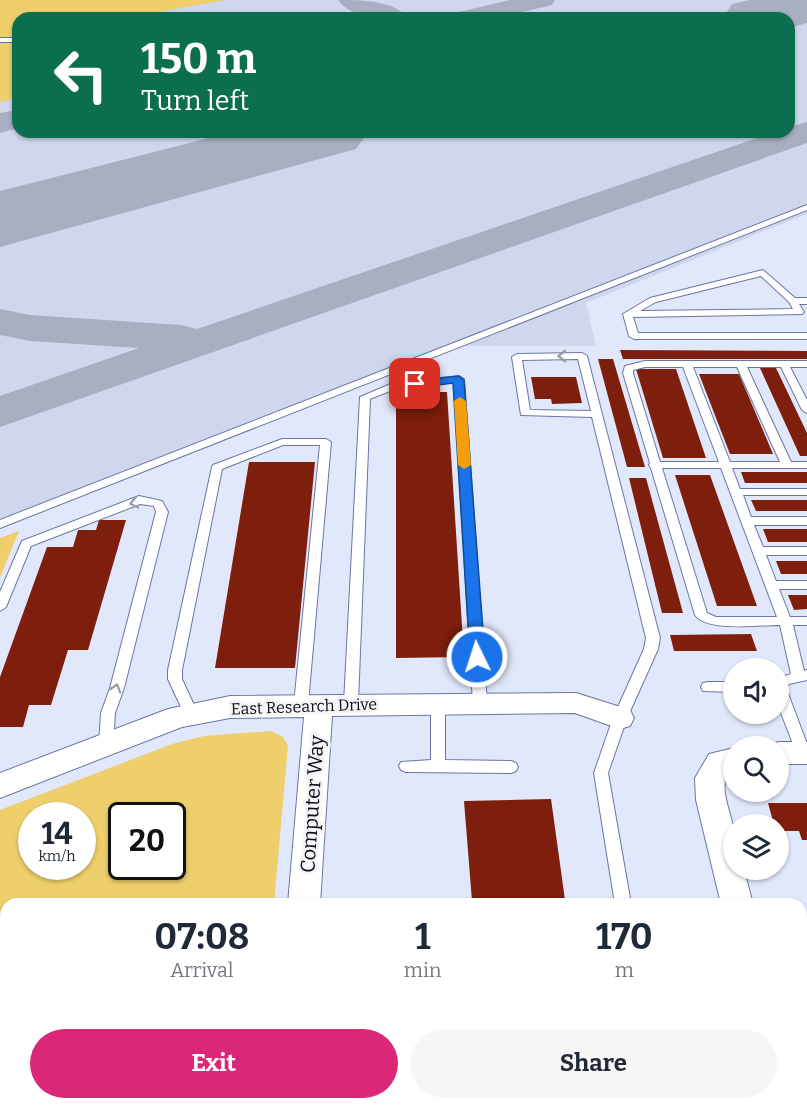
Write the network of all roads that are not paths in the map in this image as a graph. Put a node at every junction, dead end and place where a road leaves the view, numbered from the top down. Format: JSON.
{"nodes":[{"id":1,"x":807,"y":207,"type":"edge"},
{"id":2,"x":793,"y":301,"type":"junction"},
{"id":3,"x":807,"y":301,"type":"edge"},
{"id":4,"x":628,"y":314,"type":"junction"},
{"id":5,"x":807,"y":336,"type":"edge"},
{"id":6,"x":687,"y":364,"type":"junction"},
{"id":7,"x":741,"y":364,"type":"junction"},
{"id":8,"x":784,"y":364,"type":"junction"},
{"id":9,"x":807,"y":364,"type":"edge"},
{"id":10,"x":807,"y":410,"type":"edge"},
{"id":11,"x":597,"y":414,"type":"junction"},
{"id":12,"x":725,"y":464,"type":"junction"},
{"id":13,"x":654,"y":465,"type":"junction"},
{"id":14,"x":787,"y":465,"type":"junction"},
{"id":15,"x":807,"y":465,"type":"edge"},
{"id":16,"x":736,"y":492,"type":"junction"},
{"id":17,"x":807,"y":492,"type":"edge"},
{"id":18,"x":747,"y":521,"type":"junction"},
{"id":19,"x":807,"y":521,"type":"edge"},
{"id":20,"x":0,"y":524,"type":"edge"},
{"id":21,"x":759,"y":551,"type":"junction"},
{"id":22,"x":807,"y":551,"type":"edge"},
{"id":23,"x":771,"y":585,"type":"junction"},
{"id":24,"x":807,"y":585,"type":"edge"},
{"id":25,"x":0,"y":608,"type":"edge"},
{"id":26,"x":785,"y":621,"type":"junction"},
{"id":27,"x":807,"y":621,"type":"edge"},
{"id":28,"x":803,"y":675,"type":"edge"},
{"id":29,"x":708,"y":687,"type":"dead end"},
{"id":30,"x":723,"y":687,"type":"edge"},
{"id":31,"x":438,"y":703,"type":"junction"},
{"id":32,"x":480,"y":703,"type":"junction"},
{"id":33,"x":310,"y":704,"type":"junction"},
{"id":34,"x":351,"y":704,"type":"junction"},
{"id":35,"x":191,"y":714,"type":"junction"},
{"id":36,"x":620,"y":718,"type":"junction"},
{"id":37,"x":789,"y":724,"type":"edge"},
{"id":38,"x":106,"y":745,"type":"junction"},
{"id":39,"x":796,"y":753,"type":"edge"},
{"id":40,"x":723,"y":763,"type":"edge"},
{"id":41,"x":406,"y":766,"type":"dead end"},
{"id":42,"x":438,"y":766,"type":"junction"},
{"id":43,"x":512,"y":767,"type":"dead end"},
{"id":44,"x":0,"y":786,"type":"edge"},
{"id":45,"x":304,"y":898,"type":"edge"},
{"id":46,"x":622,"y":898,"type":"edge"},
{"id":47,"x":736,"y":898,"type":"edge"}],
"edges":[{"from":1,"to":20,"type":"lane"},
{"from":2,"to":3,"type":"lane"},
{"from":2,"to":4,"type":"lane"},
{"from":2,"to":4,"type":"lane"},
{"from":4,"to":5,"type":"lane"},
{"from":6,"to":7,"type":"lane"},
{"from":6,"to":12,"type":"lane"},
{"from":6,"to":13,"type":"lane"},
{"from":7,"to":8,"type":"lane"},
{"from":7,"to":14,"type":"lane"},
{"from":8,"to":9,"type":"lane"},
{"from":8,"to":10,"type":"lane"},
{"from":11,"to":11,"type":"lane","one_way":true},
{"from":11,"to":36,"type":"lane"},
{"from":12,"to":13,"type":"lane"},
{"from":12,"to":14,"type":"lane"},
{"from":12,"to":16,"type":"lane"},
{"from":13,"to":26,"type":"lane"},
{"from":14,"to":15,"type":"lane"},
{"from":16,"to":17,"type":"lane"},
{"from":16,"to":18,"type":"lane"},
{"from":18,"to":19,"type":"lane"},
{"from":18,"to":21,"type":"lane"},
{"from":21,"to":22,"type":"lane"},
{"from":21,"to":23,"type":"lane"},
{"from":23,"to":24,"type":"lane"},
{"from":23,"to":26,"type":"lane"},
{"from":38,"to":25,"type":"lane","one_way":true},
{"from":26,"to":27,"type":"lane"},
{"from":26,"to":28,"type":"lane"},
{"from":29,"to":30,"type":"lane"},
{"from":31,"to":32,"type":"street","name":"East Research Drive"},
{"from":31,"to":34,"type":"street","name":"East Research Drive"},
{"from":31,"to":42,"type":"lane"},
{"from":32,"to":34,"type":"lane"},
{"from":32,"to":36,"type":"street","name":"East Research Drive"},
{"from":33,"to":34,"type":"street","name":"East Research Drive"},
{"from":33,"to":35,"type":"street","name":"East Research Drive"},
{"from":33,"to":35,"type":"lane"},
{"from":33,"to":45,"type":"street","name":"Computer Way"},
{"from":35,"to":38,"type":"street","name":"East Research Drive"},
{"from":36,"to":46,"type":"lane"},
{"from":37,"to":39,"type":"lane"},
{"from":38,"to":44,"type":"street","name":"East Research Drive"},
{"from":40,"to":47,"type":"street"},
{"from":41,"to":42,"type":"lane"},
{"from":42,"to":43,"type":"lane"}]}
